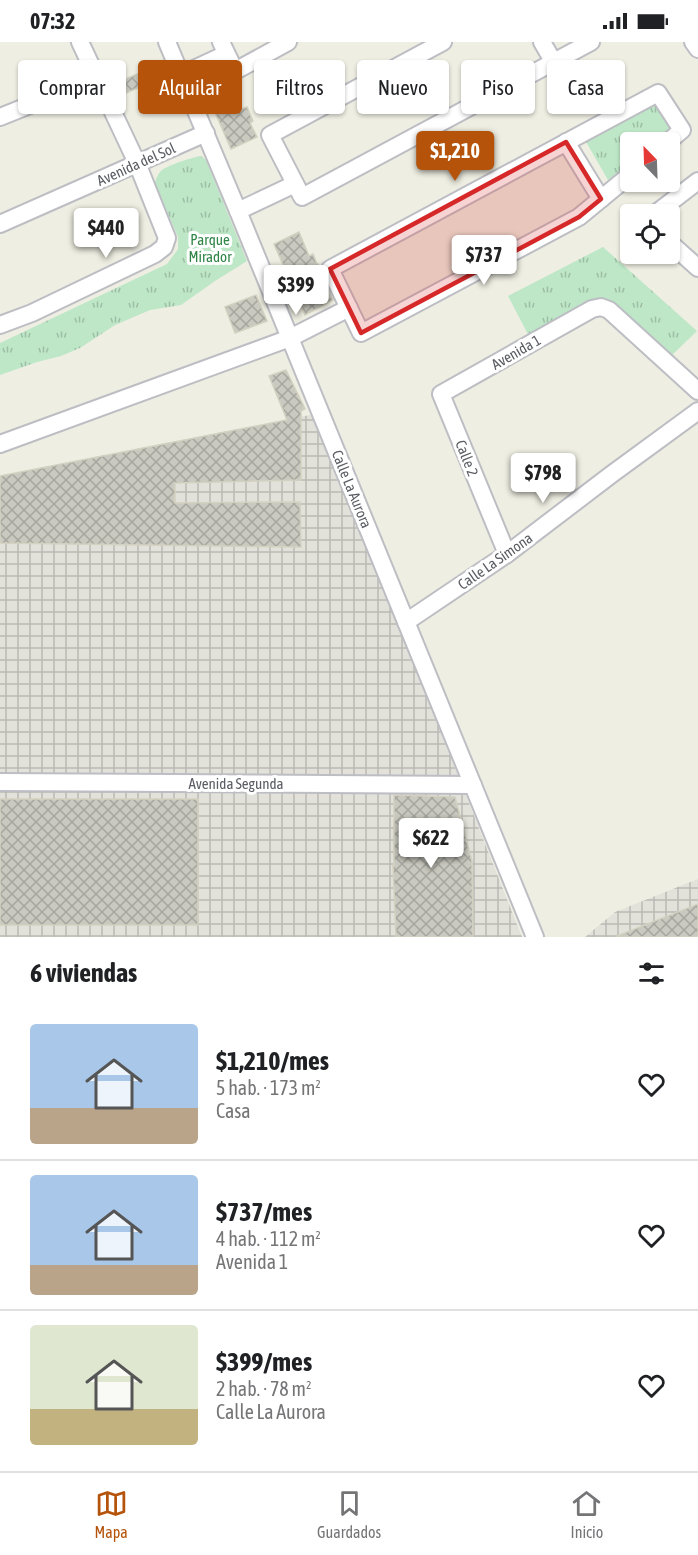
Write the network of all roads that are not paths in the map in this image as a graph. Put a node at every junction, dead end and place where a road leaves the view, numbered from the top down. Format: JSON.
{"nodes":[{"id":1,"x":80,"y":42,"type":"edge"},
{"id":2,"x":167,"y":42,"type":"edge"},
{"id":3,"x":288,"y":42,"type":"edge"},
{"id":4,"x":443,"y":42,"type":"edge"},
{"id":5,"x":542,"y":42,"type":"edge"},
{"id":6,"x":591,"y":42,"type":"edge"},
{"id":7,"x":693,"y":42,"type":"edge"},
{"id":8,"x":223,"y":48,"type":"edge"},
{"id":9,"x":698,"y":49,"type":"edge"},
{"id":10,"x":88,"y":60,"type":"edge"},
{"id":11,"x":175,"y":60,"type":"edge"},
{"id":12,"x":204,"y":60,"type":"edge"},
{"id":13,"x":552,"y":60,"type":"edge"},
{"id":14,"x":557,"y":60,"type":"edge"},
{"id":15,"x":547,"y":65,"type":"edge"},
{"id":16,"x":18,"y":110,"type":"edge"},
{"id":17,"x":114,"y":114,"type":"edge"},
{"id":18,"x":198,"y":114,"type":"edge"},
{"id":19,"x":0,"y":117,"type":"edge"},
{"id":20,"x":680,"y":132,"type":"edge"},
{"id":21,"x":206,"y":133,"type":"junction"},
{"id":22,"x":566,"y":142,"type":"junction"},
{"id":23,"x":137,"y":163,"type":"junction"},
{"id":24,"x":698,"y":181,"type":"edge"},
{"id":25,"x":620,"y":183,"type":"edge"},
{"id":26,"x":295,"y":184,"type":"junction"},
{"id":27,"x":601,"y":199,"type":"junction"},
{"id":28,"x":668,"y":204,"type":"edge"},
{"id":29,"x":238,"y":211,"type":"junction"},
{"id":30,"x":0,"y":224,"type":"edge"},
{"id":31,"x":680,"y":252,"type":"edge"},
{"id":32,"x":698,"y":268,"type":"edge"},
{"id":33,"x":349,"y":308,"type":"junction"},
{"id":34,"x":0,"y":325,"type":"edge"},
{"id":35,"x":290,"y":338,"type":"junction"},
{"id":36,"x":698,"y":391,"type":"edge"},
{"id":37,"x":441,"y":394,"type":"joint"},
{"id":38,"x":698,"y":411,"type":"edge"},
{"id":39,"x":0,"y":444,"type":"edge"},
{"id":40,"x":507,"y":554,"type":"junction"},
{"id":41,"x":406,"y":622,"type":"junction"},
{"id":42,"x":0,"y":782,"type":"edge"},
{"id":43,"x":473,"y":785,"type":"junction"},
{"id":44,"x":535,"y":937,"type":"edge"}],
"edges":[{"from":1,"to":10,"type":"street"},
{"from":2,"to":11,"type":"street","name":"Calle La Aurora"},
{"from":3,"to":8,"type":"street"},
{"from":4,"to":26,"type":"street"},
{"from":5,"to":13,"type":"street"},
{"from":6,"to":14,"type":"street"},
{"from":7,"to":9,"type":"street"},
{"from":8,"to":12,"type":"street"},
{"from":15,"to":26,"type":"street"},
{"from":16,"to":19,"type":"street"},
{"from":17,"to":23,"type":"street"},
{"from":18,"to":21,"type":"street","name":"Calle La Aurora"},
{"from":20,"to":22,"type":"street"},
{"from":21,"to":23,"type":"street","name":"Avenida del Sol"},
{"from":21,"to":29,"type":"street","name":"Calle La Aurora"},
{"from":22,"to":27,"type":"street"},
{"from":22,"to":33,"type":"street"},
{"from":23,"to":30,"type":"street","name":"Avenida del Sol"},
{"from":23,"to":34,"type":"street"},
{"from":24,"to":28,"type":"street"},
{"from":25,"to":27,"type":"street"},
{"from":26,"to":29,"type":"street"},
{"from":27,"to":33,"type":"street"},
{"from":29,"to":35,"type":"street","name":"Calle La Aurora"},
{"from":31,"to":32,"type":"street"},
{"from":33,"to":35,"type":"street"},
{"from":35,"to":39,"type":"street"},
{"from":35,"to":41,"type":"street","name":"Calle La Aurora"},
{"from":36,"to":37,"type":"street","name":"Avenida 1"},
{"from":37,"to":40,"type":"street","name":"Calle 2"},
{"from":38,"to":40,"type":"street","name":"Calle La Simona"},
{"from":40,"to":41,"type":"street","name":"Calle La Simona"},
{"from":41,"to":43,"type":"street","name":"Calle La Aurora"},
{"from":42,"to":43,"type":"street","name":"Avenida Segunda"},
{"from":43,"to":44,"type":"street","name":"Calle La Aurora"}]}
